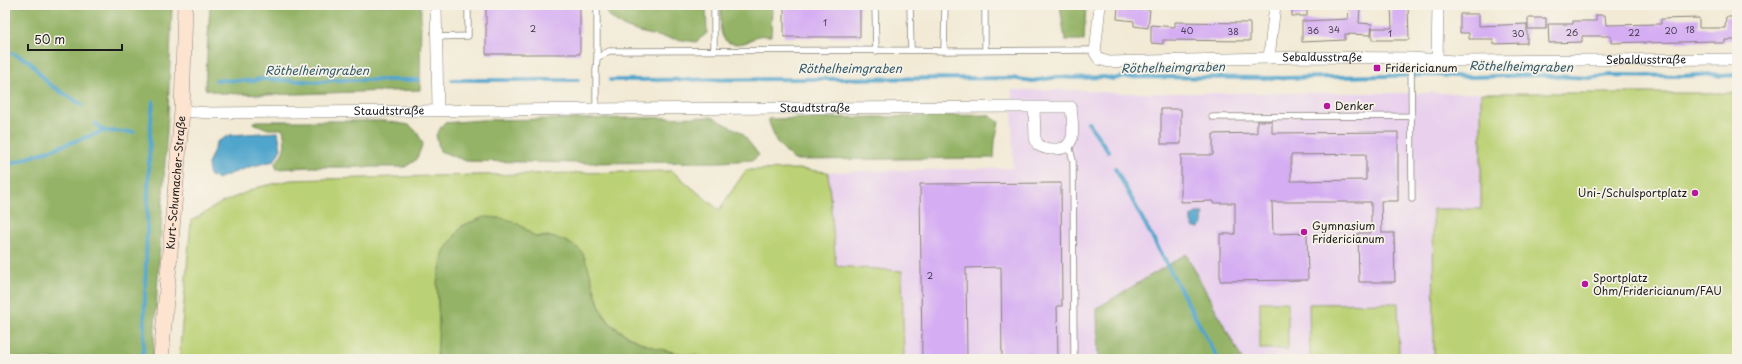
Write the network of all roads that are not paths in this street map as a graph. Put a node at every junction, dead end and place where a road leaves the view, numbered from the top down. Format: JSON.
{"nodes":[{"id":1,"x":185,"y":5,"type":"edge"},
{"id":2,"x":436,"y":5,"type":"edge"},
{"id":3,"x":468,"y":5,"type":"edge"},
{"id":4,"x":597,"y":5,"type":"edge"},
{"id":5,"x":714,"y":5,"type":"edge"},
{"id":6,"x":875,"y":5,"type":"edge"},
{"id":7,"x":910,"y":5,"type":"edge"},
{"id":8,"x":944,"y":5,"type":"edge"},
{"id":9,"x":985,"y":5,"type":"edge"},
{"id":10,"x":1100,"y":5,"type":"edge"},
{"id":11,"x":1275,"y":5,"type":"edge"},
{"id":12,"x":1438,"y":5,"type":"edge"},
{"id":13,"x":436,"y":37,"type":"junction"},
{"id":14,"x":714,"y":50,"type":"junction"},
{"id":15,"x":911,"y":50,"type":"junction"},
{"id":16,"x":985,"y":50,"type":"junction"},
{"id":17,"x":876,"y":51,"type":"junction"},
{"id":18,"x":944,"y":51,"type":"junction"},
{"id":19,"x":1097,"y":55,"type":"junction"},
{"id":20,"x":597,"y":58,"type":"junction"},
{"id":21,"x":1269,"y":58,"type":"junction"},
{"id":22,"x":1437,"y":58,"type":"junction"},
{"id":23,"x":1737,"y":59,"type":"edge"},
{"id":24,"x":1412,"y":62,"type":"junction"},
{"id":25,"x":1034,"y":107,"type":"junction"},
{"id":26,"x":596,"y":108,"type":"junction"},
{"id":27,"x":438,"y":109,"type":"junction"},
{"id":28,"x":182,"y":111,"type":"junction"},
{"id":29,"x":1412,"y":116,"type":"junction"},
{"id":30,"x":1212,"y":117,"type":"dead end"},
{"id":31,"x":1069,"y":145,"type":"junction"},
{"id":32,"x":1412,"y":199,"type":"dead end"},
{"id":33,"x":161,"y":359,"type":"edge"},
{"id":34,"x":1074,"y":359,"type":"edge"}],
"edges":[{"from":1,"to":28,"type":"main road","name":"Kurt-Schumacher-Straße"},
{"from":2,"to":13,"type":"street"},
{"from":3,"to":13,"type":"lane"},
{"from":4,"to":20,"type":"lane"},
{"from":5,"to":14,"type":"lane"},
{"from":6,"to":17,"type":"lane"},
{"from":7,"to":15,"type":"lane"},
{"from":8,"to":18,"type":"lane"},
{"from":9,"to":16,"type":"lane"},
{"from":10,"to":19,"type":"street"},
{"from":11,"to":21,"type":"street"},
{"from":12,"to":22,"type":"street"},
{"from":13,"to":27,"type":"street"},
{"from":14,"to":17,"type":"lane"},
{"from":14,"to":20,"type":"lane"},
{"from":15,"to":17,"type":"lane"},
{"from":15,"to":18,"type":"lane"},
{"from":16,"to":18,"type":"lane"},
{"from":16,"to":19,"type":"lane"},
{"from":19,"to":21,"type":"street","name":"Sebaldusstraße"},
{"from":20,"to":26,"type":"lane"},
{"from":21,"to":24,"type":"street","name":"Sebaldusstraße"},
{"from":22,"to":23,"type":"street","name":"Sebaldusstraße"},
{"from":22,"to":24,"type":"street","name":"Sebaldusstraße"},
{"from":24,"to":29,"type":"lane"},
{"from":25,"to":26,"type":"street","name":"Staudtstraße"},
{"from":25,"to":31,"type":"street"},
{"from":25,"to":31,"type":"street","name":"Staudtstraße"},
{"from":26,"to":27,"type":"street","name":"Staudtstraße"},
{"from":27,"to":28,"type":"street","name":"Staudtstraße"},
{"from":28,"to":33,"type":"main road","name":"Kurt-Schumacher-Straße"},
{"from":29,"to":30,"type":"lane"},
{"from":29,"to":32,"type":"lane"},
{"from":31,"to":34,"type":"lane"}]}
